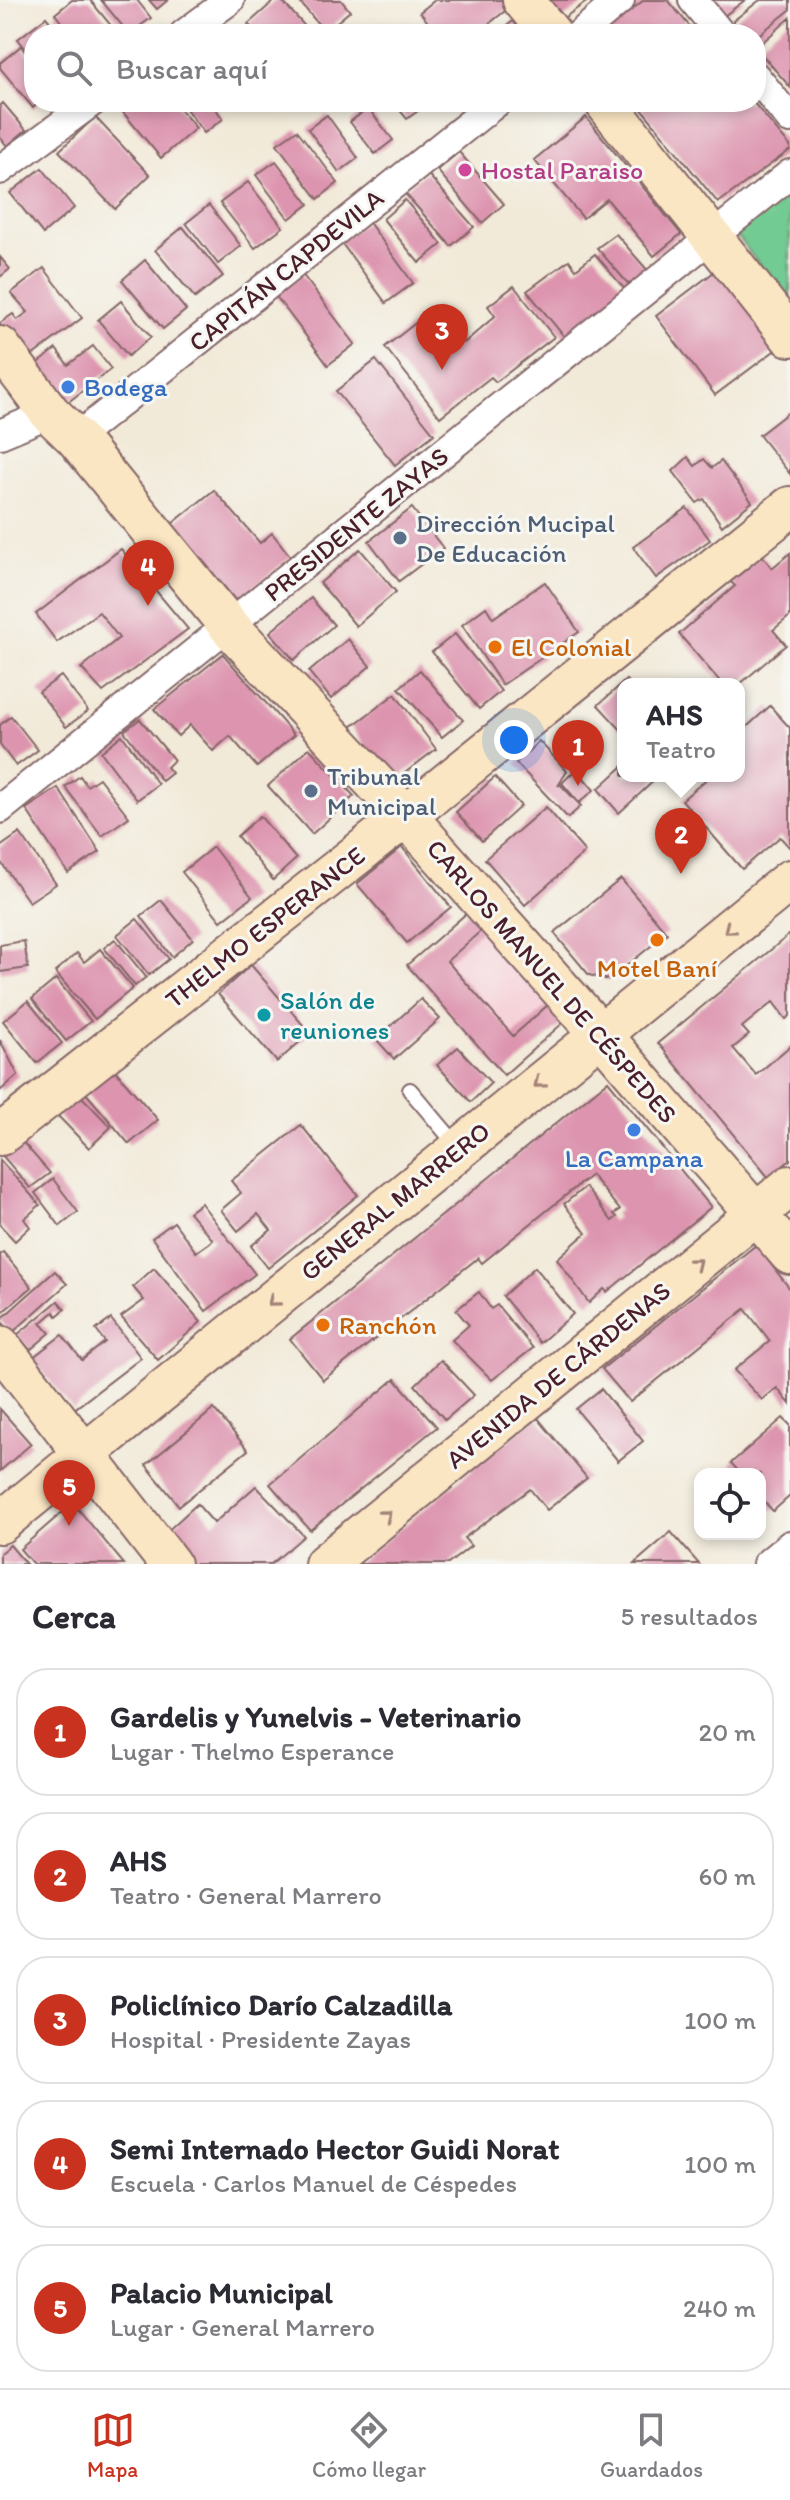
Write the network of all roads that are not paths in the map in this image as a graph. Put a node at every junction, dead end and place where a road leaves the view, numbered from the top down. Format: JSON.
{"nodes":[{"id":1,"x":230,"y":0,"type":"edge"},
{"id":2,"x":523,"y":0,"type":"edge"},
{"id":3,"x":620,"y":0,"type":"edge"},
{"id":4,"x":693,"y":0,"type":"edge"},
{"id":5,"x":198,"y":24,"type":"edge"},
{"id":6,"x":543,"y":24,"type":"edge"},
{"id":7,"x":592,"y":24,"type":"edge"},
{"id":8,"x":713,"y":24,"type":"edge"},
{"id":9,"x":766,"y":89,"type":"edge"},
{"id":10,"x":78,"y":112,"type":"edge"},
{"id":11,"x":484,"y":112,"type":"edge"},
{"id":12,"x":613,"y":112,"type":"edge"},
{"id":13,"x":790,"y":119,"type":"edge"},
{"id":14,"x":0,"y":170,"type":"edge"},
{"id":15,"x":790,"y":174,"type":"edge"},
{"id":16,"x":711,"y":237,"type":"junction"},
{"id":17,"x":790,"y":336,"type":"edge"},
{"id":18,"x":0,"y":347,"type":"edge"},
{"id":19,"x":63,"y":426,"type":"junction"},
{"id":20,"x":0,"y":434,"type":"edge"},
{"id":21,"x":790,"y":507,"type":"edge"},
{"id":22,"x":229,"y":626,"type":"junction"},
{"id":23,"x":0,"y":809,"type":"edge"},
{"id":24,"x":406,"y":816,"type":"junction"},
{"id":25,"x":790,"y":880,"type":"edge"},
{"id":26,"x":600,"y":1033,"type":"junction"},
{"id":27,"x":410,"y":1090,"type":"dead end"},
{"id":28,"x":0,"y":1135,"type":"edge"},
{"id":29,"x":460,"y":1148,"type":"junction"},
{"id":30,"x":790,"y":1186,"type":"edge"},
{"id":31,"x":756,"y":1214,"type":"junction"},
{"id":32,"x":790,"y":1254,"type":"edge"},
{"id":33,"x":0,"y":1346,"type":"edge"},
{"id":34,"x":85,"y":1455,"type":"junction"},
{"id":35,"x":0,"y":1523,"type":"edge"},
{"id":36,"x":790,"y":1545,"type":"edge"},
{"id":37,"x":170,"y":1564,"type":"edge"},
{"id":38,"x":325,"y":1564,"type":"edge"},
{"id":39,"x":767,"y":1564,"type":"edge"}],
"edges":[{"from":1,"to":5,"type":"street"},
{"from":2,"to":6,"type":"main road"},
{"from":3,"to":7,"type":"street"},
{"from":4,"to":8,"type":"street"},
{"from":9,"to":13,"type":"street"},
{"from":10,"to":14,"type":"street"},
{"from":11,"to":19,"type":"street","name":"CAPITÁN CAPDEVILA"},
{"from":12,"to":16,"type":"main road"},
{"from":15,"to":16,"type":"street","name":"PRESIDENTE ZAYAS"},
{"from":16,"to":17,"type":"main road"},
{"from":16,"to":22,"type":"street","name":"PRESIDENTE ZAYAS"},
{"from":18,"to":19,"type":"main road","name":"CARLOS MANUEL DE CÉSPEDES"},
{"from":19,"to":20,"type":"street","name":"CAPITÁN CAPDEVILA"},
{"from":19,"to":22,"type":"main road","name":"CARLOS MANUEL DE CÉSPEDES"},
{"from":21,"to":24,"type":"main road","name":"THELMO ESPERANCE"},
{"from":22,"to":23,"type":"street","name":"PRESIDENTE ZAYAS"},
{"from":22,"to":24,"type":"main road","name":"CARLOS MANUEL DE CÉSPEDES"},
{"from":24,"to":26,"type":"main road","name":"CARLOS MANUEL DE CÉSPEDES"},
{"from":24,"to":28,"type":"main road","name":"THELMO ESPERANCE"},
{"from":25,"to":26,"type":"main road","name":"GENERAL MARRERO","one_way":true},
{"from":26,"to":29,"type":"main road","name":"GENERAL MARRERO","one_way":true},
{"from":26,"to":31,"type":"main road","name":"CARLOS MANUEL DE CÉSPEDES"},
{"from":27,"to":29,"type":"lane"},
{"from":29,"to":34,"type":"main road","name":"GENERAL MARRERO","one_way":true},
{"from":30,"to":31,"type":"main road","name":"AVENIDA DE CÁRDENAS"},
{"from":31,"to":32,"type":"main road","name":"CARLOS MANUEL DE CÉSPEDES"},
{"from":38,"to":31,"type":"main road","name":"AVENIDA DE CÁRDENAS","one_way":true},
{"from":33,"to":34,"type":"main road"},
{"from":34,"to":35,"type":"main road","name":"GENERAL MARRERO"},
{"from":34,"to":37,"type":"main road"},
{"from":36,"to":39,"type":"street"}]}
